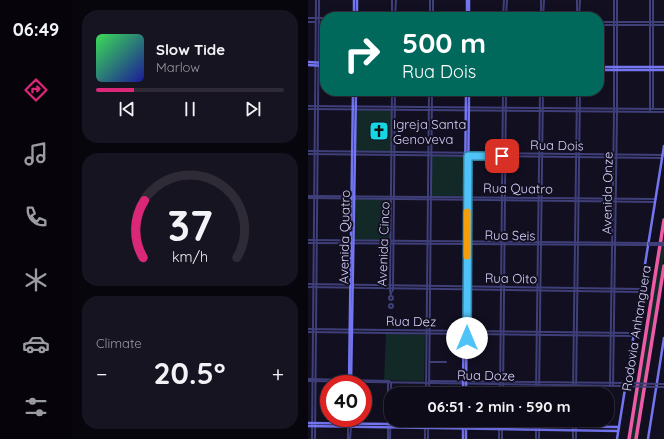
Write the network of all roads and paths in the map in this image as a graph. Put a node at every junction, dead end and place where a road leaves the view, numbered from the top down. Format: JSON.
{"nodes":[{"id":1,"x":316,"y":0,"type":"edge"},
{"id":2,"x":319,"y":0,"type":"edge"},
{"id":3,"x":356,"y":0,"type":"edge"},
{"id":4,"x":392,"y":0,"type":"edge"},
{"id":5,"x":396,"y":0,"type":"edge"},
{"id":6,"x":431,"y":0,"type":"edge"},
{"id":7,"x":468,"y":0,"type":"edge"},
{"id":8,"x":505,"y":0,"type":"edge"},
{"id":9,"x":542,"y":0,"type":"edge"},
{"id":10,"x":578,"y":0,"type":"edge"},
{"id":11,"x":615,"y":0,"type":"edge"},
{"id":12,"x":652,"y":0,"type":"edge"},
{"id":13,"x":356,"y":12,"type":"edge"},
{"id":14,"x":393,"y":12,"type":"edge"},
{"id":15,"x":395,"y":12,"type":"edge"},
{"id":16,"x":431,"y":12,"type":"edge"},
{"id":17,"x":468,"y":12,"type":"edge"},
{"id":18,"x":505,"y":12,"type":"edge"},
{"id":19,"x":542,"y":12,"type":"edge"},
{"id":20,"x":578,"y":12,"type":"edge"},
{"id":21,"x":308,"y":18,"type":"edge"},
{"id":22,"x":316,"y":19,"type":"junction"},
{"id":23,"x":320,"y":19,"type":"edge"},
{"id":24,"x":308,"y":22,"type":"edge"},
{"id":25,"x":319,"y":22,"type":"joint"},
{"id":26,"x":604,"y":23,"type":"edge"},
{"id":27,"x":615,"y":23,"type":"junction"},
{"id":28,"x":652,"y":24,"type":"junction"},
{"id":29,"x":664,"y":24,"type":"edge"},
{"id":30,"x":308,"y":62,"type":"edge"},
{"id":31,"x":317,"y":64,"type":"junction"},
{"id":32,"x":308,"y":65,"type":"edge"},
{"id":33,"x":664,"y":67,"type":"edge"},
{"id":34,"x":604,"y":68,"type":"edge"},
{"id":35,"x":616,"y":68,"type":"junction"},
{"id":36,"x":652,"y":69,"type":"junction"},
{"id":37,"x":664,"y":70,"type":"edge"},
{"id":38,"x":354,"y":96,"type":"edge"},
{"id":39,"x":392,"y":96,"type":"edge"},
{"id":40,"x":394,"y":96,"type":"edge"},
{"id":41,"x":429,"y":96,"type":"edge"},
{"id":42,"x":431,"y":96,"type":"edge"},
{"id":43,"x":467,"y":96,"type":"edge"},
{"id":44,"x":505,"y":96,"type":"edge"},
{"id":45,"x":540,"y":96,"type":"edge"},
{"id":46,"x":542,"y":96,"type":"edge"},
{"id":47,"x":578,"y":96,"type":"edge"},
{"id":48,"x":308,"y":108,"type":"edge"},
{"id":49,"x":316,"y":108,"type":"junction"},
{"id":50,"x":354,"y":108,"type":"junction"},
{"id":51,"x":393,"y":109,"type":"junction"},
{"id":52,"x":430,"y":109,"type":"junction"},
{"id":53,"x":467,"y":109,"type":"junction"},
{"id":54,"x":505,"y":110,"type":"junction"},
{"id":55,"x":541,"y":110,"type":"junction"},
{"id":56,"x":579,"y":110,"type":"junction"},
{"id":57,"x":616,"y":111,"type":"junction"},
{"id":58,"x":652,"y":111,"type":"junction"},
{"id":59,"x":664,"y":111,"type":"edge"},
{"id":60,"x":664,"y":146,"type":"edge"},
{"id":61,"x":308,"y":152,"type":"edge"},
{"id":62,"x":316,"y":153,"type":"junction"},
{"id":63,"x":354,"y":153,"type":"junction"},
{"id":64,"x":393,"y":153,"type":"junction"},
{"id":65,"x":430,"y":154,"type":"junction"},
{"id":66,"x":467,"y":154,"type":"junction"},
{"id":67,"x":504,"y":155,"type":"junction"},
{"id":68,"x":541,"y":155,"type":"junction"},
{"id":69,"x":578,"y":156,"type":"junction"},
{"id":70,"x":615,"y":156,"type":"junction"},
{"id":71,"x":662,"y":157,"type":"junction"},
{"id":72,"x":308,"y":197,"type":"edge"},
{"id":73,"x":316,"y":197,"type":"junction"},
{"id":74,"x":353,"y":197,"type":"junction"},
{"id":75,"x":393,"y":198,"type":"junction"},
{"id":76,"x":430,"y":198,"type":"junction"},
{"id":77,"x":466,"y":198,"type":"junction"},
{"id":78,"x":503,"y":198,"type":"junction"},
{"id":79,"x":540,"y":199,"type":"junction"},
{"id":80,"x":577,"y":199,"type":"junction"},
{"id":81,"x":614,"y":200,"type":"junction"},
{"id":82,"x":656,"y":200,"type":"junction"},
{"id":83,"x":664,"y":220,"type":"edge"},
{"id":84,"x":308,"y":241,"type":"edge"},
{"id":85,"x":315,"y":241,"type":"junction"},
{"id":86,"x":352,"y":242,"type":"junction"},
{"id":87,"x":392,"y":242,"type":"junction"},
{"id":88,"x":429,"y":242,"type":"junction"},
{"id":89,"x":466,"y":242,"type":"junction"},
{"id":90,"x":503,"y":242,"type":"junction"},
{"id":91,"x":540,"y":243,"type":"junction"},
{"id":92,"x":577,"y":243,"type":"junction"},
{"id":93,"x":614,"y":244,"type":"junction"},
{"id":94,"x":649,"y":244,"type":"junction"},
{"id":95,"x":664,"y":244,"type":"edge"},
{"id":96,"x":664,"y":266,"type":"edge"},
{"id":97,"x":308,"y":286,"type":"edge"},
{"id":98,"x":315,"y":286,"type":"junction"},
{"id":99,"x":352,"y":286,"type":"junction"},
{"id":100,"x":391,"y":287,"type":"junction"},
{"id":101,"x":429,"y":287,"type":"junction"},
{"id":102,"x":465,"y":288,"type":"junction"},
{"id":103,"x":502,"y":289,"type":"junction"},
{"id":104,"x":539,"y":289,"type":"junction"},
{"id":105,"x":576,"y":290,"type":"junction"},
{"id":106,"x":613,"y":290,"type":"junction"},
{"id":107,"x":641,"y":290,"type":"junction"},
{"id":108,"x":391,"y":304,"type":"dead end"},
{"id":109,"x":308,"y":330,"type":"edge"},
{"id":110,"x":315,"y":330,"type":"junction"},
{"id":111,"x":351,"y":331,"type":"junction"},
{"id":112,"x":428,"y":332,"type":"junction"},
{"id":113,"x":465,"y":332,"type":"junction"},
{"id":114,"x":502,"y":333,"type":"junction"},
{"id":115,"x":539,"y":333,"type":"junction"},
{"id":116,"x":575,"y":334,"type":"junction"},
{"id":117,"x":612,"y":334,"type":"junction"},
{"id":118,"x":634,"y":334,"type":"junction"},
{"id":119,"x":664,"y":338,"type":"edge"},
{"id":120,"x":428,"y":362,"type":"junction"},
{"id":121,"x":446,"y":362,"type":"dead end"},
{"id":122,"x":350,"y":375,"type":"edge"},
{"id":123,"x":308,"y":380,"type":"edge"},
{"id":124,"x":314,"y":380,"type":"junction"},
{"id":125,"x":320,"y":380,"type":"edge"},
{"id":126,"x":372,"y":382,"type":"edge"},
{"id":127,"x":390,"y":382,"type":"junction"},
{"id":128,"x":428,"y":382,"type":"junction"},
{"id":129,"x":465,"y":383,"type":"junction"},
{"id":130,"x":501,"y":383,"type":"junction"},
{"id":131,"x":538,"y":384,"type":"junction"},
{"id":132,"x":575,"y":384,"type":"junction"},
{"id":133,"x":612,"y":385,"type":"junction"},
{"id":134,"x":626,"y":385,"type":"junction"},
{"id":135,"x":656,"y":385,"type":"junction"},
{"id":136,"x":664,"y":385,"type":"edge"},
{"id":137,"x":390,"y":387,"type":"edge"},
{"id":138,"x":390,"y":387,"type":"edge"},
{"id":139,"x":428,"y":387,"type":"edge"},
{"id":140,"x":465,"y":387,"type":"edge"},
{"id":141,"x":501,"y":387,"type":"edge"},
{"id":142,"x":308,"y":424,"type":"edge"},
{"id":143,"x":313,"y":425,"type":"junction"},
{"id":144,"x":320,"y":425,"type":"edge"},
{"id":145,"x":372,"y":426,"type":"edge"},
{"id":146,"x":384,"y":426,"type":"edge"},
{"id":147,"x":349,"y":427,"type":"edge"},
{"id":148,"x":389,"y":427,"type":"edge"},
{"id":149,"x":426,"y":427,"type":"edge"},
{"id":150,"x":464,"y":427,"type":"joint"},
{"id":151,"x":501,"y":428,"type":"junction"},
{"id":152,"x":538,"y":428,"type":"junction"},
{"id":153,"x":574,"y":429,"type":"junction"},
{"id":154,"x":618,"y":429,"type":"junction"},
{"id":155,"x":313,"y":439,"type":"edge"},
{"id":156,"x":349,"y":439,"type":"edge"},
{"id":157,"x":389,"y":439,"type":"edge"},
{"id":158,"x":426,"y":439,"type":"edge"},
{"id":159,"x":464,"y":439,"type":"edge"},
{"id":160,"x":501,"y":439,"type":"edge"},
{"id":161,"x":536,"y":439,"type":"edge"},
{"id":162,"x":539,"y":439,"type":"edge"},
{"id":163,"x":574,"y":439,"type":"edge"},
{"id":164,"x":617,"y":439,"type":"edge"},
{"id":165,"x":628,"y":439,"type":"edge"},
{"id":166,"x":636,"y":439,"type":"edge"},
{"id":167,"x":648,"y":439,"type":"edge"}],
"edges":[{"from":1,"to":22,"type":"street"},
{"from":2,"to":22,"type":"street"},
{"from":3,"to":13,"type":"street"},
{"from":4,"to":14,"type":"street"},
{"from":5,"to":15,"type":"street"},
{"from":6,"to":16,"type":"street"},
{"from":7,"to":17,"type":"street"},
{"from":8,"to":18,"type":"street"},
{"from":9,"to":19,"type":"street"},
{"from":10,"to":20,"type":"street"},
{"from":11,"to":27,"type":"street","name":"Avenida Onze"},
{"from":12,"to":28,"type":"street"},
{"from":21,"to":22,"type":"street"},
{"from":22,"to":23,"type":"street"},
{"from":22,"to":24,"type":"street"},
{"from":22,"to":25,"type":"street"},
{"from":22,"to":31,"type":"street"},
{"from":25,"to":31,"type":"street"},
{"from":26,"to":27,"type":"street"},
{"from":27,"to":28,"type":"street"},
{"from":27,"to":35,"type":"street","name":"Avenida Onze"},
{"from":28,"to":29,"type":"street"},
{"from":28,"to":36,"type":"street"},
{"from":30,"to":31,"type":"street"},
{"from":31,"to":32,"type":"street"},
{"from":31,"to":49,"type":"street"},
{"from":33,"to":36,"type":"street"},
{"from":34,"to":35,"type":"street"},
{"from":35,"to":36,"type":"street"},
{"from":35,"to":57,"type":"street","name":"Avenida Onze"},
{"from":36,"to":37,"type":"street"},
{"from":36,"to":58,"type":"street"},
{"from":38,"to":50,"type":"street","name":"Avenida Quatro"},
{"from":39,"to":51,"type":"street","name":"Avenida Cinco"},
{"from":40,"to":51,"type":"street","name":"Avenida Cinco"},
{"from":41,"to":52,"type":"street"},
{"from":42,"to":52,"type":"street"},
{"from":43,"to":53,"type":"street"},
{"from":44,"to":54,"type":"street"},
{"from":45,"to":55,"type":"street"},
{"from":46,"to":55,"type":"street"},
{"from":47,"to":56,"type":"street"},
{"from":48,"to":49,"type":"street"},
{"from":49,"to":50,"type":"street"},
{"from":49,"to":62,"type":"street"},
{"from":50,"to":51,"type":"street"},
{"from":50,"to":63,"type":"street","name":"Avenida Quatro"},
{"from":51,"to":52,"type":"street"},
{"from":51,"to":64,"type":"street","name":"Avenida Cinco"},
{"from":52,"to":53,"type":"street"},
{"from":52,"to":65,"type":"street"},
{"from":53,"to":54,"type":"street"},
{"from":53,"to":66,"type":"street"},
{"from":54,"to":55,"type":"street"},
{"from":54,"to":67,"type":"street"},
{"from":55,"to":56,"type":"street"},
{"from":55,"to":68,"type":"street"},
{"from":56,"to":57,"type":"street"},
{"from":56,"to":69,"type":"street"},
{"from":57,"to":58,"type":"street"},
{"from":57,"to":70,"type":"street","name":"Avenida Onze"},
{"from":58,"to":59,"type":"street"},
{"from":60,"to":71,"type":"street"},
{"from":61,"to":62,"type":"street","name":"Rua Dois"},
{"from":62,"to":63,"type":"street","name":"Rua Dois"},
{"from":62,"to":73,"type":"street"},
{"from":63,"to":64,"type":"street","name":"Rua Dois"},
{"from":63,"to":74,"type":"street","name":"Avenida Quatro"},
{"from":64,"to":65,"type":"street","name":"Rua Dois"},
{"from":64,"to":75,"type":"street","name":"Avenida Cinco"},
{"from":65,"to":66,"type":"street","name":"Rua Dois"},
{"from":65,"to":76,"type":"street"},
{"from":66,"to":67,"type":"street","name":"Rua Dois"},
{"from":66,"to":77,"type":"street"},
{"from":67,"to":68,"type":"street","name":"Rua Dois"},
{"from":67,"to":78,"type":"street"},
{"from":68,"to":69,"type":"street","name":"Rua Dois"},
{"from":68,"to":79,"type":"street"},
{"from":69,"to":70,"type":"street","name":"Rua Dois"},
{"from":69,"to":80,"type":"street"},
{"from":70,"to":71,"type":"street","name":"Rua Dois"},
{"from":70,"to":81,"type":"street","name":"Avenida Onze"},
{"from":71,"to":82,"type":"street"},
{"from":72,"to":73,"type":"street","name":"Rua Quatro"},
{"from":73,"to":74,"type":"street","name":"Rua Quatro"},
{"from":73,"to":85,"type":"street"},
{"from":74,"to":75,"type":"street","name":"Rua Quatro"},
{"from":74,"to":86,"type":"street","name":"Avenida Quatro"},
{"from":75,"to":76,"type":"street","name":"Rua Quatro"},
{"from":75,"to":87,"type":"street","name":"Avenida Cinco"},
{"from":76,"to":77,"type":"street","name":"Rua Quatro"},
{"from":76,"to":88,"type":"street"},
{"from":77,"to":78,"type":"street","name":"Rua Quatro"},
{"from":77,"to":89,"type":"street"},
{"from":78,"to":79,"type":"street","name":"Rua Quatro"},
{"from":78,"to":90,"type":"street"},
{"from":79,"to":80,"type":"street","name":"Rua Quatro"},
{"from":79,"to":91,"type":"street"},
{"from":80,"to":81,"type":"street","name":"Rua Quatro"},
{"from":80,"to":92,"type":"street"},
{"from":81,"to":82,"type":"street","name":"Rua Quatro"},
{"from":81,"to":93,"type":"street","name":"Avenida Onze"},
{"from":82,"to":94,"type":"street"},
{"from":83,"to":165,"type":"highway","name":"Rodovia Anhanguera"},
{"from":84,"to":85,"type":"street","name":"Rua Seis"},
{"from":85,"to":86,"type":"street","name":"Rua Seis"},
{"from":85,"to":98,"type":"street"},
{"from":86,"to":87,"type":"street","name":"Rua Seis"},
{"from":86,"to":99,"type":"street","name":"Avenida Quatro"},
{"from":87,"to":88,"type":"street","name":"Rua Seis"},
{"from":87,"to":100,"type":"street","name":"Avenida Cinco"},
{"from":88,"to":89,"type":"street","name":"Rua Seis"},
{"from":88,"to":101,"type":"street"},
{"from":89,"to":90,"type":"street","name":"Rua Seis"},
{"from":89,"to":102,"type":"street"},
{"from":90,"to":91,"type":"street","name":"Rua Seis"},
{"from":90,"to":103,"type":"street"},
{"from":91,"to":92,"type":"street","name":"Rua Seis"},
{"from":91,"to":104,"type":"street"},
{"from":92,"to":93,"type":"street","name":"Rua Seis"},
{"from":92,"to":105,"type":"street"},
{"from":93,"to":94,"type":"street","name":"Rua Seis"},
{"from":93,"to":106,"type":"street","name":"Avenida Onze"},
{"from":94,"to":95,"type":"street","name":"Rua Seis","bridge":true},
{"from":94,"to":107,"type":"street"},
{"from":96,"to":166,"type":"highway","name":"Rodovia Anhanguera"},
{"from":97,"to":98,"type":"street","name":"Rua Oito"},
{"from":98,"to":99,"type":"street","name":"Rua Oito"},
{"from":98,"to":110,"type":"street"},
{"from":99,"to":100,"type":"street","name":"Rua Oito"},
{"from":99,"to":111,"type":"street","name":"Avenida Quatro"},
{"from":100,"to":101,"type":"street","name":"Rua Oito"},
{"from":100,"to":108,"type":"street","name":"Avenida Cinco"},
{"from":101,"to":102,"type":"street","name":"Rua Oito"},
{"from":101,"to":112,"type":"street"},
{"from":102,"to":103,"type":"street","name":"Rua Oito"},
{"from":102,"to":113,"type":"street"},
{"from":103,"to":104,"type":"street","name":"Rua Oito"},
{"from":103,"to":114,"type":"street"},
{"from":104,"to":105,"type":"street","name":"Rua Oito"},
{"from":104,"to":115,"type":"street"},
{"from":105,"to":106,"type":"street","name":"Rua Oito"},
{"from":105,"to":116,"type":"street"},
{"from":106,"to":107,"type":"street","name":"Rua Oito"},
{"from":106,"to":117,"type":"street","name":"Avenida Onze"},
{"from":107,"to":118,"type":"street"},
{"from":109,"to":110,"type":"street","name":"Rua Dez"},
{"from":110,"to":111,"type":"street","name":"Rua Dez"},
{"from":110,"to":124,"type":"street"},
{"from":111,"to":112,"type":"street","name":"Rua Dez"},
{"from":111,"to":122,"type":"street","name":"Avenida Quatro"},
{"from":112,"to":113,"type":"street","name":"Rua Dez"},
{"from":112,"to":120,"type":"street"},
{"from":113,"to":114,"type":"street","name":"Rua Dez"},
{"from":113,"to":129,"type":"street"},
{"from":114,"to":115,"type":"street","name":"Rua Dez"},
{"from":114,"to":130,"type":"street"},
{"from":115,"to":116,"type":"street","name":"Rua Dez"},
{"from":115,"to":131,"type":"street"},
{"from":116,"to":117,"type":"street","name":"Rua Dez"},
{"from":116,"to":132,"type":"street"},
{"from":117,"to":118,"type":"street","name":"Rua Dez"},
{"from":117,"to":133,"type":"street","name":"Avenida Onze"},
{"from":118,"to":134,"type":"street"},
{"from":119,"to":135,"type":"street"},
{"from":120,"to":121,"type":"street"},
{"from":120,"to":128,"type":"street"},
{"from":123,"to":124,"type":"street","name":"Rua Doze"},
{"from":124,"to":125,"type":"street","name":"Rua Doze"},
{"from":124,"to":143,"type":"street"},
{"from":126,"to":127,"type":"street","name":"Rua Doze"},
{"from":127,"to":128,"type":"street","name":"Rua Doze"},
{"from":127,"to":137,"type":"street"},
{"from":127,"to":138,"type":"street"},
{"from":128,"to":129,"type":"street","name":"Rua Doze"},
{"from":128,"to":139,"type":"street"},
{"from":129,"to":130,"type":"street","name":"Rua Doze"},
{"from":129,"to":140,"type":"street"},
{"from":130,"to":131,"type":"street","name":"Rua Doze"},
{"from":130,"to":141,"type":"street"},
{"from":131,"to":132,"type":"street","name":"Rua Doze"},
{"from":132,"to":133,"type":"street","name":"Rua Doze"},
{"from":133,"to":134,"type":"street","name":"Rua Doze"},
{"from":134,"to":135,"type":"street","name":"Rua Doze","bridge":true},
{"from":134,"to":154,"type":"street"},
{"from":135,"to":136,"type":"street","name":"Rua Doze"},
{"from":135,"to":167,"type":"street"},
{"from":142,"to":143,"type":"street"},
{"from":143,"to":144,"type":"street"},
{"from":143,"to":155,"type":"street"},
{"from":145,"to":146,"type":"street"},
{"from":147,"to":156,"type":"street"},
{"from":148,"to":157,"type":"street"},
{"from":149,"to":158,"type":"street"},
{"from":150,"to":151,"type":"street"},
{"from":150,"to":159,"type":"street"},
{"from":151,"to":152,"type":"street"},
{"from":151,"to":160,"type":"street"},
{"from":152,"to":153,"type":"street"},
{"from":152,"to":161,"type":"street"},
{"from":152,"to":162,"type":"street"},
{"from":153,"to":154,"type":"street"},
{"from":153,"to":163,"type":"street"},
{"from":154,"to":164,"type":"street"}]}
